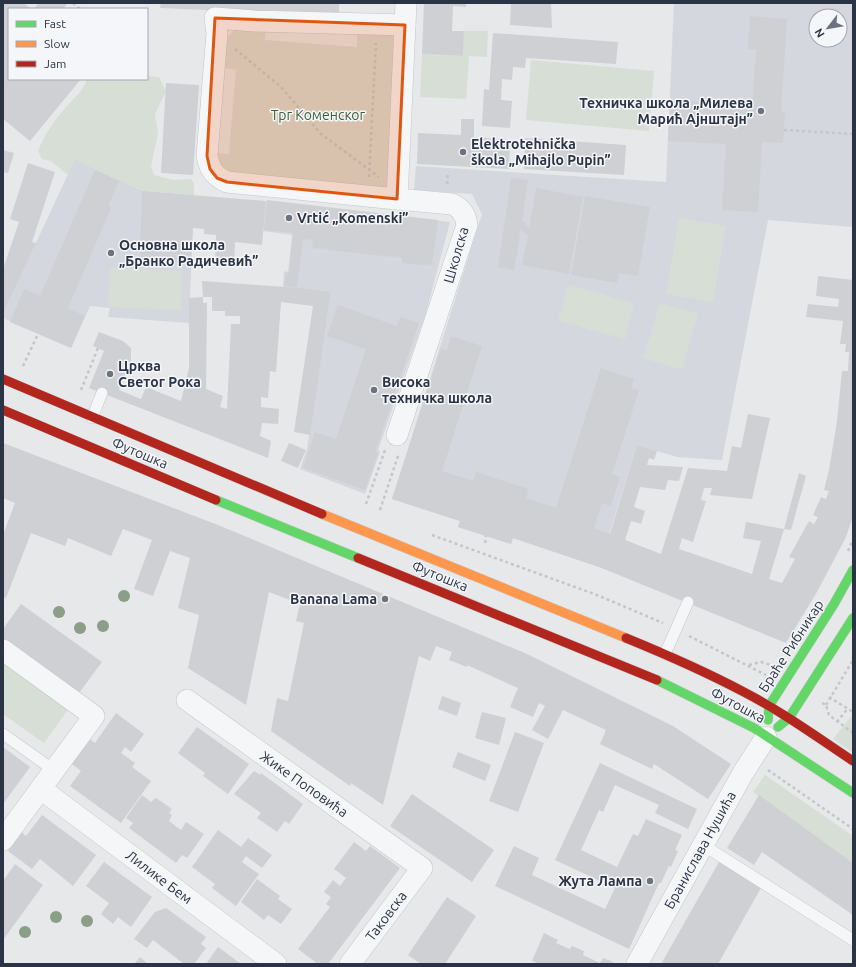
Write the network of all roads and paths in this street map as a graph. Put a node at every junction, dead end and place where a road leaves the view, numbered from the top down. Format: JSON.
{"nodes":[{"id":1,"x":406,"y":3,"type":"edge"},
{"id":2,"x":395,"y":25,"type":"junction"},
{"id":3,"x":217,"y":33,"type":"junction"},
{"id":4,"x":784,"y":130,"type":"dead end"},
{"id":5,"x":853,"y":134,"type":"edge"},
{"id":6,"x":369,"y":170,"type":"junction"},
{"id":7,"x":368,"y":196,"type":"junction"},
{"id":8,"x":397,"y":198,"type":"junction"},
{"id":9,"x":38,"y":334,"type":"dead end"},
{"id":10,"x":98,"y":348,"type":"dead end"},
{"id":11,"x":23,"y":366,"type":"dead end"},
{"id":12,"x":3,"y":379,"type":"edge"},
{"id":13,"x":81,"y":390,"type":"dead end"},
{"id":14,"x":102,"y":393,"type":"dead end"},
{"id":15,"x":3,"y":410,"type":"edge"},
{"id":16,"x":92,"y":418,"type":"junction"},
{"id":17,"x":395,"y":443,"type":"junction"},
{"id":18,"x":366,"y":504,"type":"dead end"},
{"id":19,"x":380,"y":510,"type":"dead end"},
{"id":20,"x":486,"y":536,"type":"dead end"},
{"id":21,"x":485,"y":543,"type":"dead end"},
{"id":22,"x":853,"y":570,"type":"edge"},
{"id":23,"x":688,"y":602,"type":"dead end"},
{"id":24,"x":853,"y":618,"type":"edge"},
{"id":25,"x":3,"y":650,"type":"edge"},
{"id":26,"x":665,"y":654,"type":"junction"},
{"id":27,"x":853,"y":660,"type":"edge"},
{"id":28,"x":749,"y":665,"type":"dead end"},
{"id":29,"x":775,"y":666,"type":"dead end"},
{"id":30,"x":826,"y":696,"type":"dead end"},
{"id":31,"x":830,"y":698,"type":"junction"},
{"id":32,"x":186,"y":700,"type":"dead end"},
{"id":33,"x":769,"y":706,"type":"junction"},
{"id":34,"x":826,"y":706,"type":"dead end"},
{"id":35,"x":853,"y":712,"type":"edge"},
{"id":36,"x":789,"y":718,"type":"junction"},
{"id":37,"x":3,"y":734,"type":"edge"},
{"id":38,"x":766,"y":737,"type":"junction"},
{"id":39,"x":853,"y":761,"type":"edge"},
{"id":40,"x":765,"y":769,"type":"dead end"},
{"id":41,"x":55,"y":771,"type":"junction"},
{"id":42,"x":41,"y":789,"type":"junction"},
{"id":43,"x":853,"y":793,"type":"edge"},
{"id":44,"x":853,"y":829,"type":"edge"},
{"id":45,"x":3,"y":840,"type":"edge"},
{"id":46,"x":703,"y":845,"type":"junction"},
{"id":47,"x":422,"y":868,"type":"joint"},
{"id":48,"x":853,"y":940,"type":"edge"},
{"id":49,"x":276,"y":964,"type":"edge"},
{"id":50,"x":350,"y":964,"type":"edge"},
{"id":51,"x":637,"y":964,"type":"edge"}],
"edges":[{"from":1,"to":2,"type":"street"},
{"from":2,"to":3,"type":"street"},
{"from":2,"to":6,"type":"path"},
{"from":2,"to":8,"type":"street"},
{"from":3,"to":6,"type":"path"},
{"from":3,"to":7,"type":"street"},
{"from":4,"to":5,"type":"path"},
{"from":6,"to":7,"type":"path"},
{"from":6,"to":8,"type":"path"},
{"from":7,"to":8,"type":"street"},
{"from":8,"to":17,"type":"street","name":"Школска"},
{"from":9,"to":11,"type":"path"},
{"from":10,"to":13,"type":"path"},
{"from":12,"to":16,"type":"main road","name":"Футошка"},
{"from":14,"to":16,"type":"lane"},
{"from":15,"to":38,"type":"main road","name":"Футошка"},
{"from":16,"to":26,"type":"main road","name":"Футошка"},
{"from":17,"to":18,"type":"path"},
{"from":17,"to":19,"type":"path"},
{"from":20,"to":21,"type":"path"},
{"from":22,"to":33,"type":"main road","name":"Браће Рибникар"},
{"from":23,"to":26,"type":"lane"},
{"from":24,"to":36,"type":"main road"},
{"from":25,"to":41,"type":"street"},
{"from":26,"to":33,"type":"main road","name":"Футошка"},
{"from":27,"to":31,"type":"path"},
{"from":28,"to":29,"type":"path"},
{"from":30,"to":31,"type":"path"},
{"from":31,"to":34,"type":"path"},
{"from":31,"to":35,"type":"path"},
{"from":32,"to":47,"type":"street","name":"Жике Поповића"},
{"from":33,"to":36,"type":"main road","name":"Футошка"},
{"from":33,"to":38,"type":"main road","name":"Браће Рибникар"},
{"from":36,"to":38,"type":"main road"},
{"from":36,"to":39,"type":"main road","name":"Футошка"},
{"from":37,"to":41,"type":"lane"},
{"from":38,"to":43,"type":"main road","name":"Футошка"},
{"from":38,"to":46,"type":"street","name":"Бранислава Нушића"},
{"from":40,"to":44,"type":"path"},
{"from":41,"to":42,"type":"street"},
{"from":42,"to":45,"type":"street"},
{"from":42,"to":49,"type":"street","name":"Лилике Бем"},
{"from":46,"to":48,"type":"lane"},
{"from":46,"to":51,"type":"street","name":"Бранислава Нушића"},
{"from":47,"to":50,"type":"street","name":"Таковска"}]}
